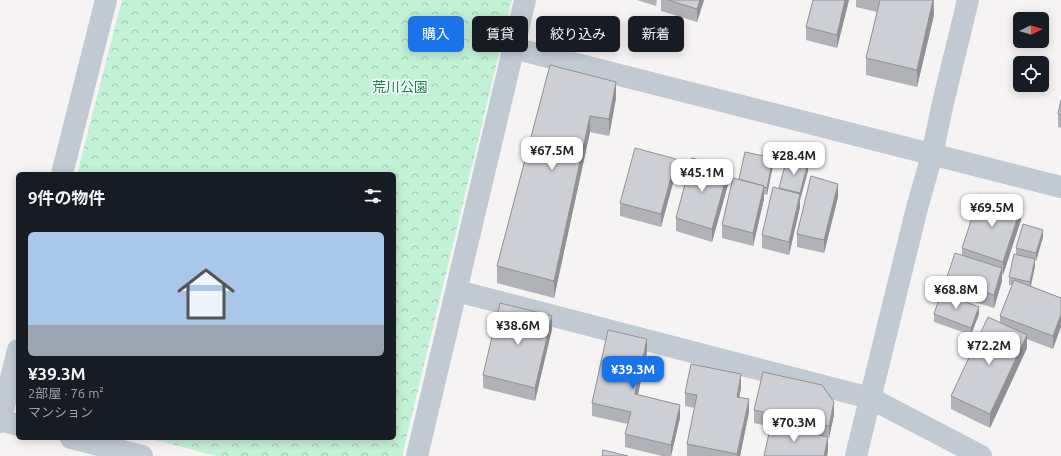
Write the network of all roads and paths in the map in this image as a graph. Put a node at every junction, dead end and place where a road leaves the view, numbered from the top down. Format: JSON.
{"nodes":[{"id":1,"x":106,"y":0,"type":"edge"},
{"id":2,"x":525,"y":0,"type":"edge"},
{"id":3,"x":968,"y":0,"type":"edge"},
{"id":4,"x":521,"y":16,"type":"edge"},
{"id":5,"x":512,"y":52,"type":"edge"},
{"id":6,"x":528,"y":52,"type":"edge"},
{"id":7,"x":932,"y":155,"type":"junction"},
{"id":8,"x":63,"y":172,"type":"edge"},
{"id":9,"x":1061,"y":188,"type":"edge"},
{"id":10,"x":457,"y":291,"type":"junction"},
{"id":11,"x":16,"y":358,"type":"edge"},
{"id":12,"x":870,"y":398,"type":"junction"},
{"id":13,"x":0,"y":421,"type":"edge"},
{"id":14,"x":16,"y":425,"type":"edge"},
{"id":15,"x":73,"y":444,"type":"edge"},
{"id":16,"x":142,"y":456,"type":"edge"},
{"id":17,"x":417,"y":456,"type":"edge"},
{"id":18,"x":856,"y":456,"type":"edge"},
{"id":19,"x":981,"y":456,"type":"edge"}],
"edges":[{"from":1,"to":8,"type":"street"},
{"from":2,"to":4,"type":"street"},
{"from":3,"to":7,"type":"street"},
{"from":5,"to":10,"type":"street"},
{"from":6,"to":7,"type":"street"},
{"from":7,"to":9,"type":"street"},
{"from":7,"to":12,"type":"street"},
{"from":10,"to":12,"type":"street"},
{"from":10,"to":17,"type":"street"},
{"from":11,"to":13,"type":"street"},
{"from":12,"to":18,"type":"street"},
{"from":12,"to":19,"type":"street"},
{"from":13,"to":14,"type":"street"},
{"from":15,"to":16,"type":"street"}]}
